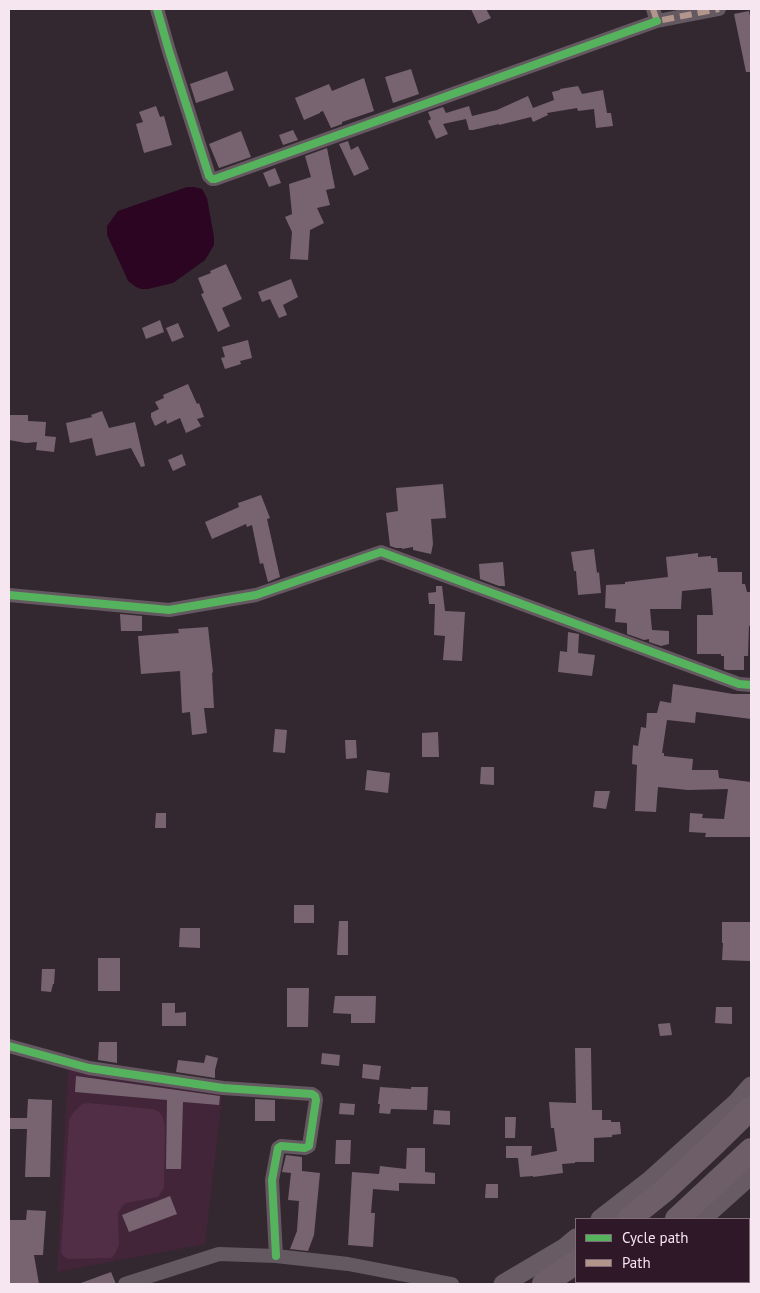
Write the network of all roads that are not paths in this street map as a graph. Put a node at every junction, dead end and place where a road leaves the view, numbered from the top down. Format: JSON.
{"nodes":[{"id":1,"x":157,"y":9,"type":"edge"},
{"id":2,"x":719,"y":9,"type":"edge"},
{"id":3,"x":655,"y":15,"type":"edge"},
{"id":4,"x":9,"y":595,"type":"edge"},
{"id":5,"x":751,"y":685,"type":"edge"},
{"id":6,"x":9,"y":1046,"type":"edge"},
{"id":7,"x":751,"y":1086,"type":"edge"},
{"id":8,"x":751,"y":1108,"type":"edge"},
{"id":9,"x":751,"y":1150,"type":"edge"},
{"id":10,"x":751,"y":1175,"type":"edge"},
{"id":11,"x":601,"y":1218,"type":"edge"},
{"id":12,"x":630,"y":1218,"type":"edge"},
{"id":13,"x":677,"y":1218,"type":"edge"},
{"id":14,"x":703,"y":1218,"type":"edge"},
{"id":15,"x":575,"y":1239,"type":"edge"},
{"id":16,"x":276,"y":1256,"type":"junction"},
{"id":17,"x":575,"y":1263,"type":"edge"},
{"id":18,"x":125,"y":1284,"type":"edge"},
{"id":19,"x":452,"y":1284,"type":"edge"},
{"id":20,"x":503,"y":1284,"type":"edge"},
{"id":21,"x":544,"y":1284,"type":"edge"}],
"edges":[{"from":1,"to":3,"type":"street"},
{"from":2,"to":3,"type":"street"},
{"from":4,"to":5,"type":"street"},
{"from":6,"to":16,"type":"street"},
{"from":7,"to":11,"type":"street"},
{"from":8,"to":12,"type":"highway"},
{"from":9,"to":13,"type":"highway"},
{"from":10,"to":14,"type":"street"},
{"from":15,"to":20,"type":"street"},
{"from":16,"to":18,"type":"street"},
{"from":16,"to":19,"type":"street"},
{"from":17,"to":21,"type":"highway"}]}
